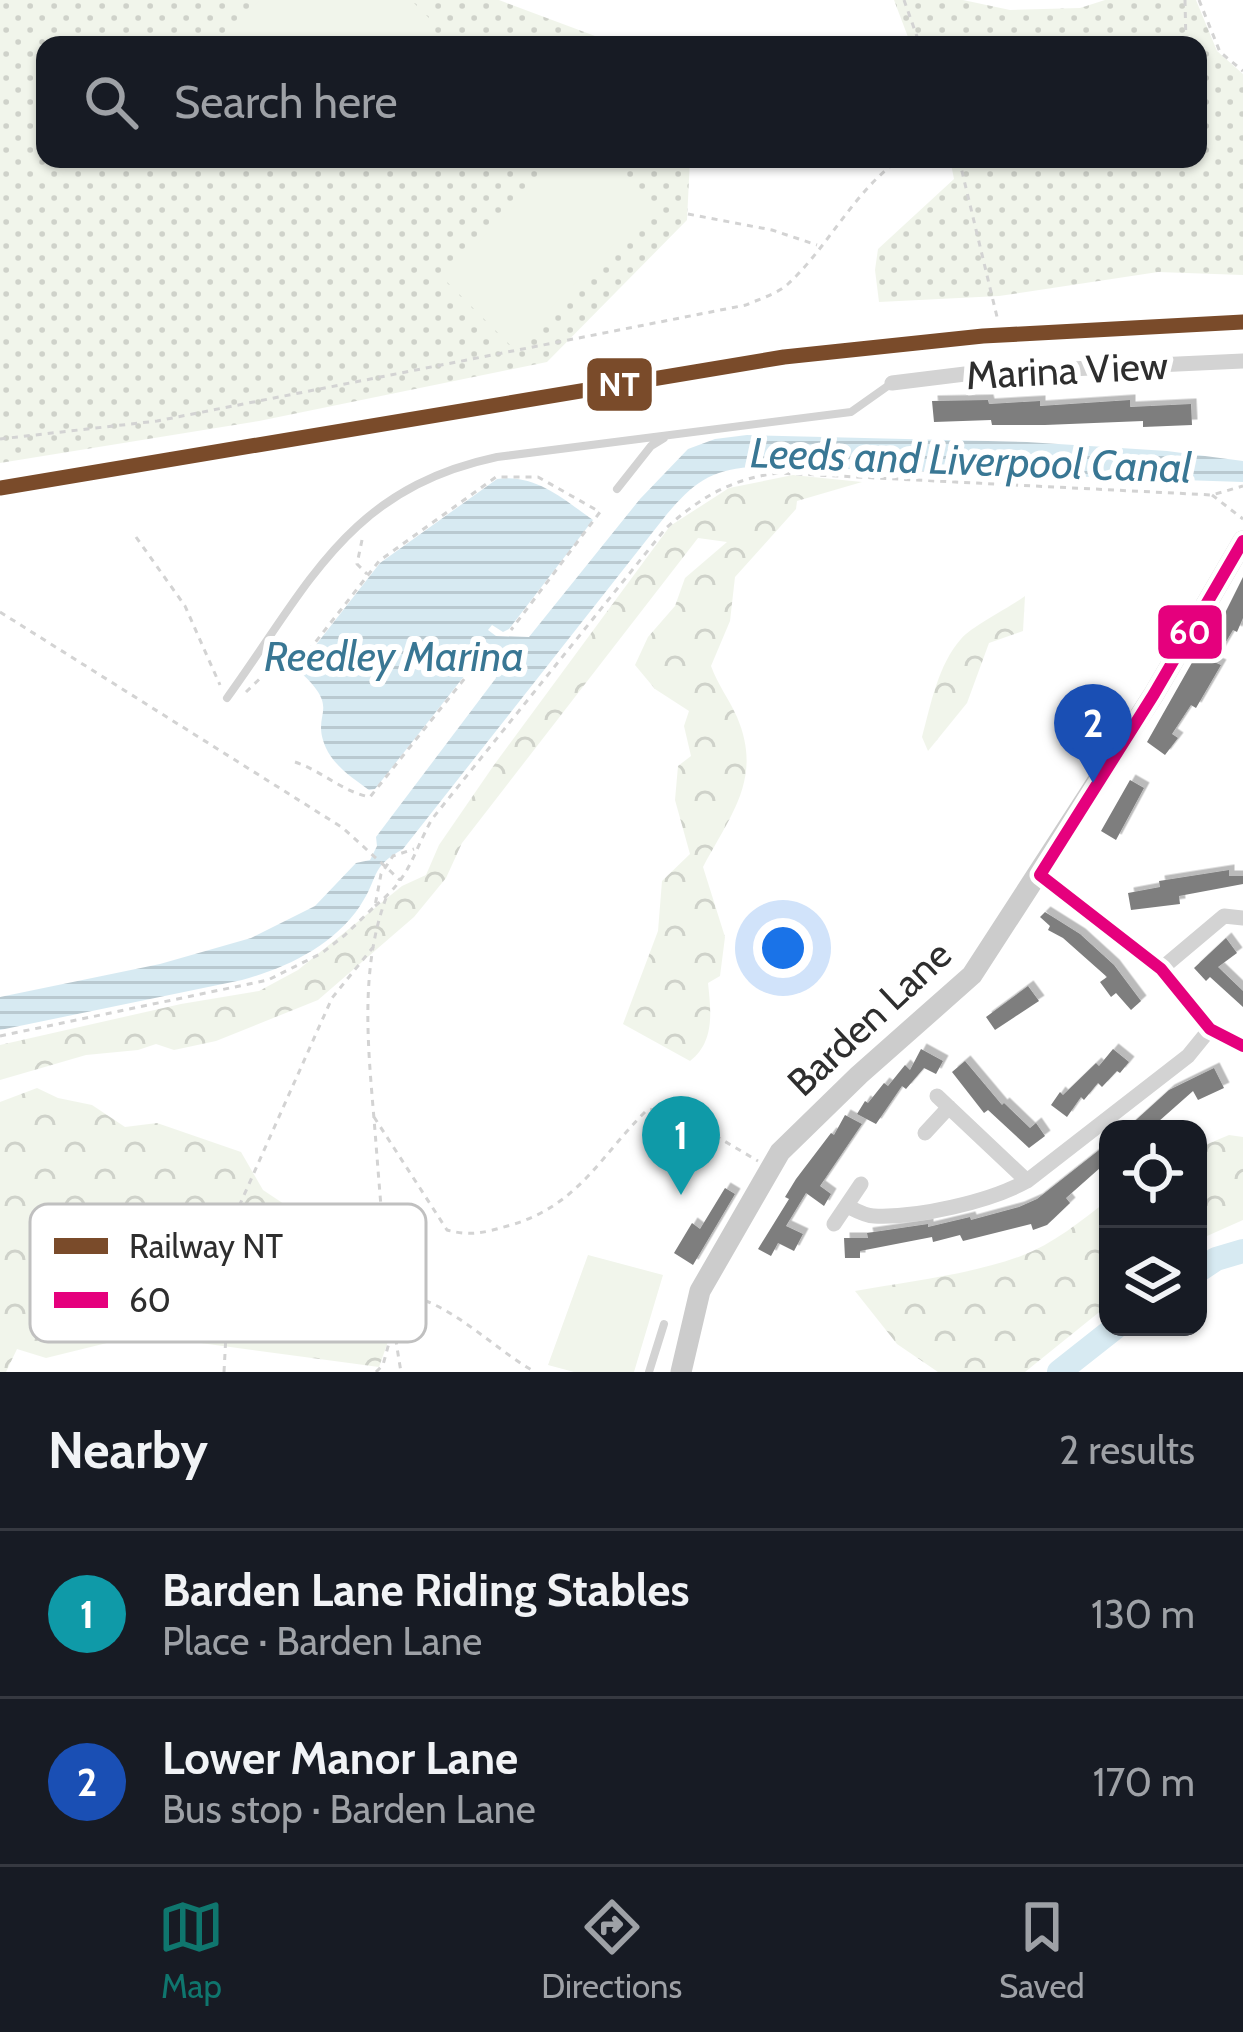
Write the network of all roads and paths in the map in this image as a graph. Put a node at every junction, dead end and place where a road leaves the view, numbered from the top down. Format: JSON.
{"nodes":[{"id":1,"x":904,"y":0,"type":"edge"},
{"id":2,"x":1185,"y":0,"type":"edge"},
{"id":3,"x":1199,"y":0,"type":"edge"},
{"id":4,"x":917,"y":36,"type":"edge"},
{"id":5,"x":1186,"y":36,"type":"edge"},
{"id":6,"x":1243,"y":71,"type":"edge"},
{"id":7,"x":890,"y":168,"type":"edge"},
{"id":8,"x":961,"y":168,"type":"edge"},
{"id":9,"x":688,"y":214,"type":"dead end"},
{"id":10,"x":819,"y":246,"type":"junction"},
{"id":11,"x":998,"y":321,"type":"dead end"},
{"id":12,"x":1243,"y":361,"type":"edge"},
{"id":13,"x":892,"y":383,"type":"joint"},
{"id":14,"x":666,"y":437,"type":"junction"},
{"id":15,"x":0,"y":439,"type":"edge"},
{"id":16,"x":1243,"y":486,"type":"edge"},
{"id":17,"x":616,"y":489,"type":"dead end"},
{"id":18,"x":1212,"y":495,"type":"junction"},
{"id":19,"x":367,"y":515,"type":"junction"},
{"id":20,"x":1243,"y":519,"type":"edge"},
{"id":21,"x":136,"y":537,"type":"dead end"},
{"id":22,"x":1243,"y":541,"type":"edge"},
{"id":23,"x":368,"y":575,"type":"junction"},
{"id":24,"x":0,"y":612,"type":"edge"},
{"id":25,"x":511,"y":630,"type":"dead end"},
{"id":26,"x":485,"y":653,"type":"dead end"},
{"id":27,"x":221,"y":687,"type":"dead end"},
{"id":28,"x":226,"y":698,"type":"dead end"},
{"id":29,"x":238,"y":701,"type":"dead end"},
{"id":30,"x":296,"y":762,"type":"dead end"},
{"id":31,"x":416,"y":848,"type":"junction"},
{"id":32,"x":1040,"y":875,"type":"junction"},
{"id":33,"x":401,"y":881,"type":"junction"},
{"id":34,"x":386,"y":897,"type":"junction"},
{"id":35,"x":375,"y":906,"type":"junction"},
{"id":36,"x":1243,"y":919,"type":"edge"},
{"id":37,"x":375,"y":945,"type":"junction"},
{"id":38,"x":1161,"y":969,"type":"junction"},
{"id":39,"x":1210,"y":1029,"type":"junction"},
{"id":40,"x":0,"y":1036,"type":"edge"},
{"id":41,"x":1243,"y":1046,"type":"edge"},
{"id":42,"x":374,"y":1118,"type":"junction"},
{"id":43,"x":925,"y":1132,"type":"dead end"},
{"id":44,"x":770,"y":1168,"type":"junction"},
{"id":45,"x":1027,"y":1181,"type":"junction"},
{"id":46,"x":862,"y":1184,"type":"dead end"},
{"id":47,"x":240,"y":1204,"type":"edge"},
{"id":48,"x":381,"y":1204,"type":"edge"},
{"id":49,"x":847,"y":1206,"type":"junction"},
{"id":50,"x":834,"y":1224,"type":"dead end"},
{"id":51,"x":426,"y":1302,"type":"edge"},
{"id":52,"x":664,"y":1324,"type":"dead end"},
{"id":53,"x":226,"y":1342,"type":"edge"},
{"id":54,"x":389,"y":1342,"type":"edge"},
{"id":55,"x":396,"y":1342,"type":"edge"},
{"id":56,"x":224,"y":1372,"type":"edge"},
{"id":57,"x":376,"y":1372,"type":"edge"},
{"id":58,"x":401,"y":1372,"type":"edge"},
{"id":59,"x":535,"y":1372,"type":"edge"},
{"id":60,"x":649,"y":1372,"type":"edge"},
{"id":61,"x":681,"y":1372,"type":"edge"}],
"edges":[{"from":1,"to":4,"type":"path"},
{"from":2,"to":5,"type":"path"},
{"from":3,"to":6,"type":"path"},
{"from":7,"to":10,"type":"path"},
{"from":8,"to":11,"type":"path"},
{"from":9,"to":10,"type":"path"},
{"from":10,"to":15,"type":"path"},
{"from":12,"to":13,"type":"street","name":"Marina View"},
{"from":13,"to":14,"type":"lane"},
{"from":14,"to":17,"type":"lane"},
{"from":14,"to":19,"type":"lane"},
{"from":16,"to":18,"type":"path"},
{"from":18,"to":20,"type":"path"},
{"from":18,"to":31,"type":"path"},
{"from":19,"to":23,"type":"path"},
{"from":19,"to":28,"type":"lane"},
{"from":21,"to":27,"type":"path"},
{"from":22,"to":32,"type":"street","name":"Barden Lane"},
{"from":23,"to":25,"type":"path"},
{"from":23,"to":29,"type":"path"},
{"from":24,"to":33,"type":"path"},
{"from":26,"to":30,"type":"path"},
{"from":31,"to":33,"type":"path"},
{"from":31,"to":35,"type":"path"},
{"from":32,"to":38,"type":"street"},
{"from":32,"to":44,"type":"street","name":"Barden Lane"},
{"from":33,"to":34,"type":"path"},
{"from":34,"to":35,"type":"path"},
{"from":34,"to":37,"type":"path"},
{"from":35,"to":40,"type":"path"},
{"from":36,"to":38,"type":"street"},
{"from":37,"to":42,"type":"path"},
{"from":37,"to":47,"type":"path"},
{"from":38,"to":39,"type":"street"},
{"from":39,"to":41,"type":"street"},
{"from":39,"to":45,"type":"street"},
{"from":42,"to":44,"type":"path"},
{"from":42,"to":48,"type":"path"},
{"from":43,"to":45,"type":"street"},
{"from":44,"to":61,"type":"street","name":"Barden Lane"},
{"from":45,"to":49,"type":"street"},
{"from":46,"to":49,"type":"street"},
{"from":49,"to":50,"type":"street"},
{"from":51,"to":59,"type":"path"},
{"from":52,"to":60,"type":"lane"},
{"from":53,"to":56,"type":"path"},
{"from":54,"to":57,"type":"path"},
{"from":55,"to":58,"type":"path"}]}
